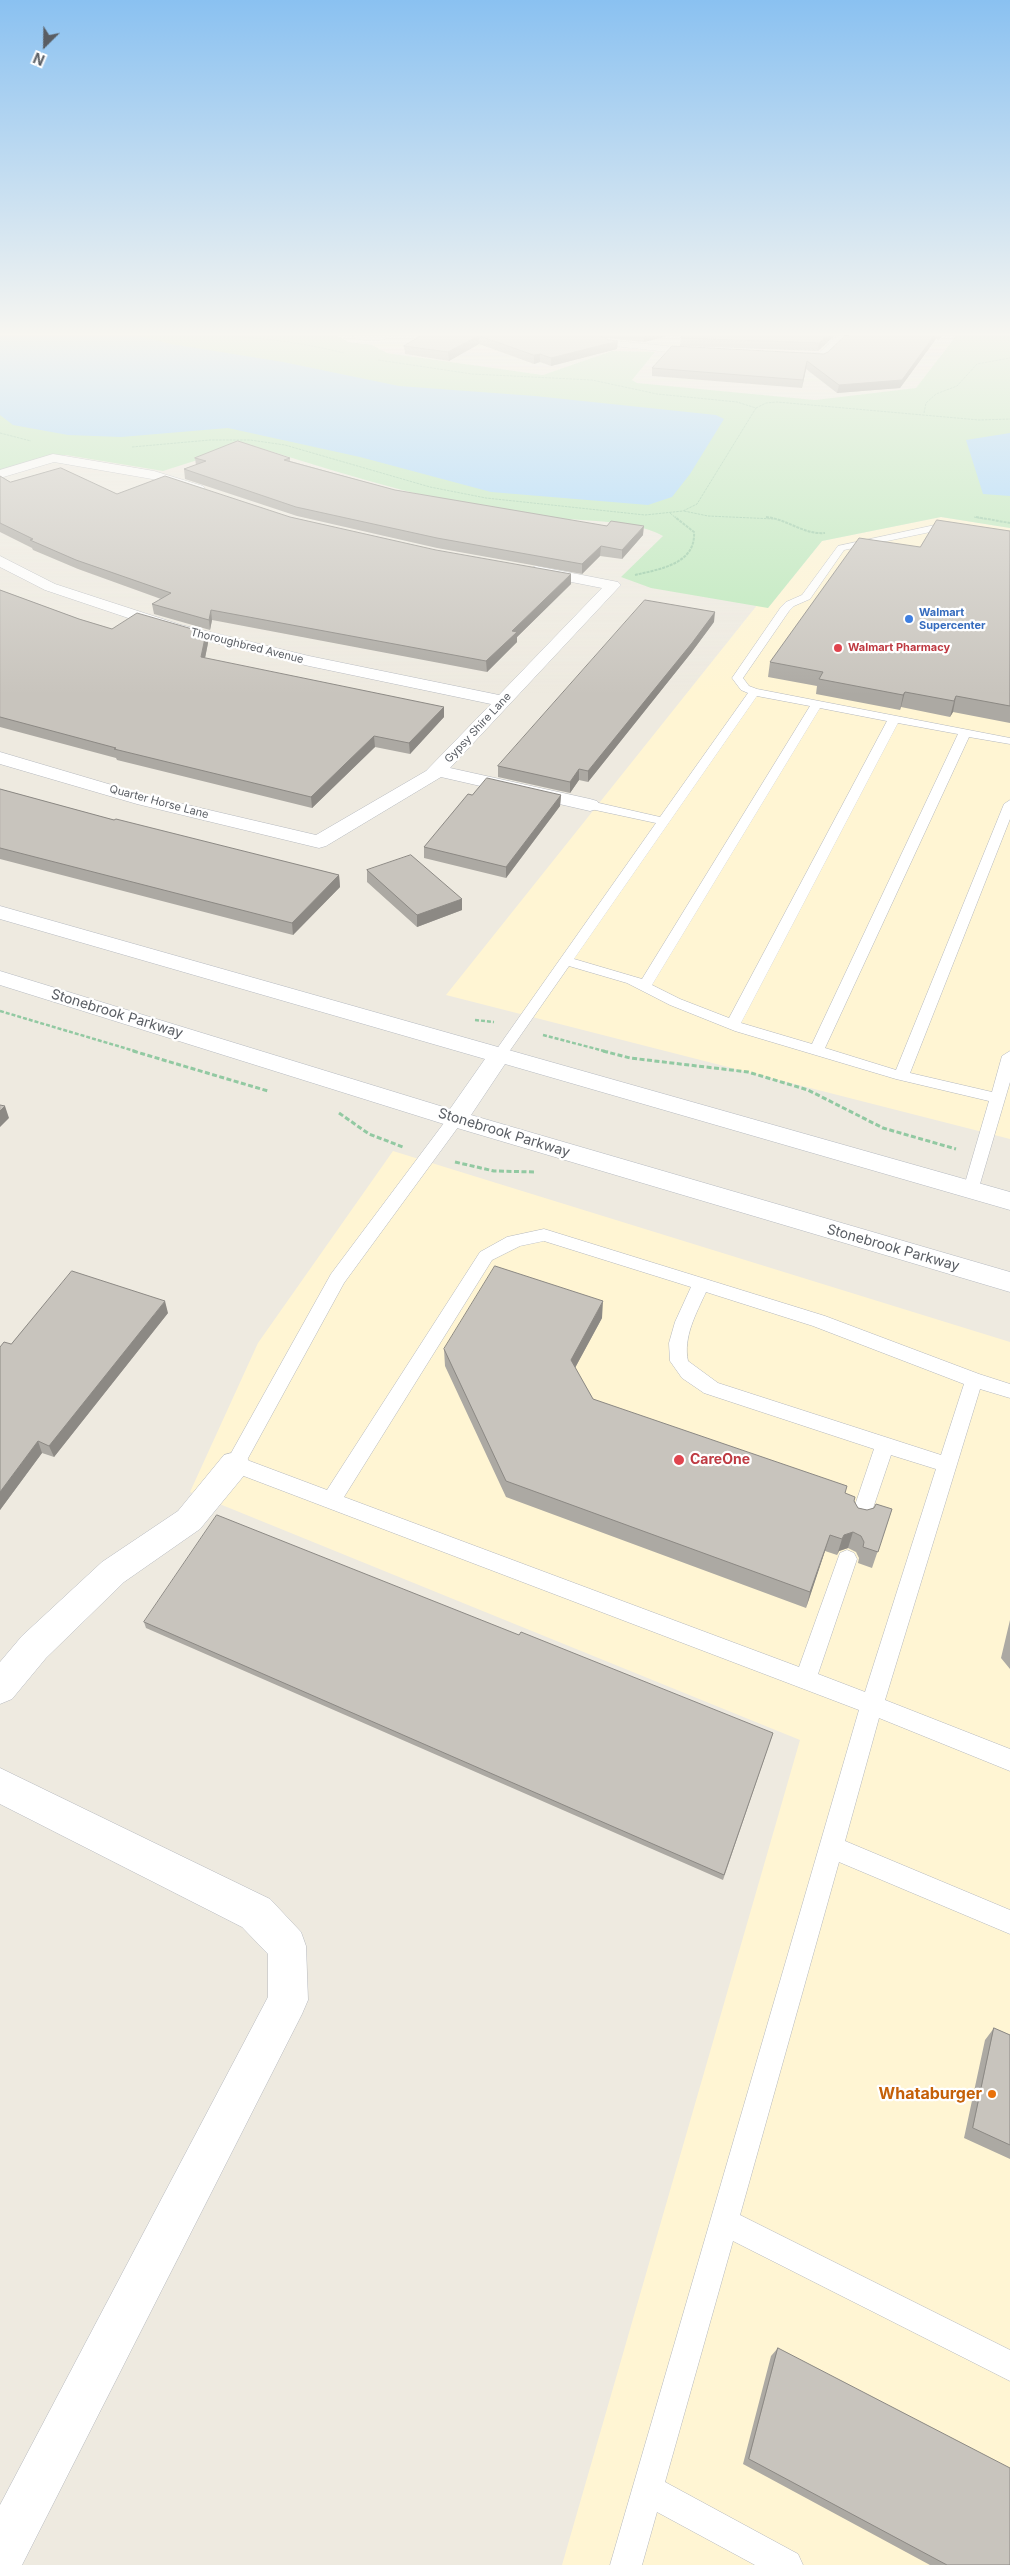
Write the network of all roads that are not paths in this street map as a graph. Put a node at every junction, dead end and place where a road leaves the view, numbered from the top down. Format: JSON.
{"nodes":[{"id":1,"x":0,"y":474,"type":"edge"},
{"id":2,"x":209,"y":493,"type":"edge"},
{"id":3,"x":963,"y":529,"type":"edge"},
{"id":4,"x":0,"y":561,"type":"edge"},
{"id":5,"x":521,"y":569,"type":"edge"},
{"id":6,"x":754,"y":692,"type":"junction"},
{"id":7,"x":503,"y":701,"type":"junction"},
{"id":8,"x":816,"y":704,"type":"junction"},
{"id":9,"x":894,"y":719,"type":"junction"},
{"id":10,"x":965,"y":732,"type":"junction"},
{"id":11,"x":1010,"y":741,"type":"edge"},
{"id":12,"x":0,"y":758,"type":"edge"},
{"id":13,"x":437,"y":771,"type":"junction"},
{"id":14,"x":1010,"y":804,"type":"edge"},
{"id":15,"x":590,"y":805,"type":"joint"},
{"id":16,"x":663,"y":821,"type":"junction"},
{"id":17,"x":319,"y":842,"type":"joint"},
{"id":18,"x":0,"y":912,"type":"edge"},
{"id":19,"x":566,"y":961,"type":"junction"},
{"id":20,"x":0,"y":978,"type":"edge"},
{"id":21,"x":644,"y":987,"type":"junction"},
{"id":22,"x":733,"y":1026,"type":"junction"},
{"id":23,"x":816,"y":1051,"type":"junction"},
{"id":24,"x":500,"y":1056,"type":"junction"},
{"id":25,"x":1010,"y":1056,"type":"edge"},
{"id":26,"x":901,"y":1076,"type":"junction"},
{"id":27,"x":1001,"y":1103,"type":"edge"},
{"id":28,"x":456,"y":1118,"type":"junction"},
{"id":29,"x":971,"y":1190,"type":"junction"},
{"id":30,"x":1010,"y":1201,"type":"edge"},
{"id":31,"x":1010,"y":1282,"type":"edge"},
{"id":32,"x":701,"y":1284,"type":"junction"},
{"id":33,"x":974,"y":1380,"type":"junction"},
{"id":34,"x":1010,"y":1391,"type":"edge"},
{"id":35,"x":885,"y":1445,"type":"junction"},
{"id":36,"x":235,"y":1464,"type":"junction"},
{"id":37,"x":947,"y":1466,"type":"junction"},
{"id":38,"x":331,"y":1501,"type":"junction"},
{"id":39,"x":861,"y":1517,"type":"edge"},
{"id":40,"x":847,"y":1559,"type":"edge"},
{"id":41,"x":805,"y":1680,"type":"junction"},
{"id":42,"x":0,"y":1688,"type":"edge"},
{"id":43,"x":872,"y":1705,"type":"junction"},
{"id":44,"x":1010,"y":1760,"type":"edge"},
{"id":45,"x":0,"y":1785,"type":"edge"},
{"id":46,"x":831,"y":1847,"type":"junction"},
{"id":47,"x":1010,"y":1922,"type":"edge"},
{"id":48,"x":724,"y":2222,"type":"junction"},
{"id":49,"x":1010,"y":2366,"type":"edge"},
{"id":50,"x":648,"y":2490,"type":"junction"},
{"id":51,"x":0,"y":2556,"type":"edge"},
{"id":52,"x":626,"y":2565,"type":"edge"},
{"id":53,"x":788,"y":2565,"type":"edge"}],
"edges":[{"from":1,"to":2,"type":"street"},
{"from":3,"to":6,"type":"lane"},
{"from":4,"to":7,"type":"street","name":"Thoroughbred Avenue"},
{"from":5,"to":7,"type":"street","name":"Gypsy Shire Lane"},
{"from":6,"to":8,"type":"lane"},
{"from":6,"to":16,"type":"lane"},
{"from":7,"to":13,"type":"street","name":"Gypsy Shire Lane"},
{"from":8,"to":9,"type":"lane"},
{"from":8,"to":21,"type":"lane"},
{"from":9,"to":10,"type":"lane"},
{"from":9,"to":22,"type":"lane"},
{"from":10,"to":11,"type":"lane"},
{"from":10,"to":23,"type":"lane"},
{"from":12,"to":17,"type":"street","name":"Quarter Horse Lane"},
{"from":13,"to":15,"type":"street"},
{"from":13,"to":17,"type":"street","name":"Gypsy Shire Lane"},
{"from":14,"to":26,"type":"lane"},
{"from":15,"to":16,"type":"lane"},
{"from":16,"to":19,"type":"lane"},
{"from":18,"to":24,"type":"street"},
{"from":19,"to":21,"type":"lane"},
{"from":19,"to":24,"type":"lane"},
{"from":20,"to":28,"type":"street","name":"Stonebrook Parkway"},
{"from":21,"to":22,"type":"lane"},
{"from":22,"to":23,"type":"lane"},
{"from":23,"to":26,"type":"lane"},
{"from":24,"to":28,"type":"street"},
{"from":24,"to":29,"type":"street"},
{"from":25,"to":27,"type":"lane"},
{"from":26,"to":27,"type":"lane"},
{"from":27,"to":29,"type":"lane"},
{"from":28,"to":31,"type":"street","name":"Stonebrook Parkway"},
{"from":28,"to":36,"type":"lane"},
{"from":29,"to":30,"type":"street"},
{"from":32,"to":33,"type":"lane"},
{"from":32,"to":35,"type":"lane"},
{"from":32,"to":38,"type":"lane"},
{"from":33,"to":34,"type":"lane"},
{"from":33,"to":37,"type":"lane"},
{"from":35,"to":37,"type":"lane"},
{"from":35,"to":39,"type":"lane"},
{"from":36,"to":38,"type":"lane"},
{"from":36,"to":42,"type":"street"},
{"from":37,"to":43,"type":"lane"},
{"from":38,"to":41,"type":"lane"},
{"from":40,"to":41,"type":"lane"},
{"from":41,"to":43,"type":"lane"},
{"from":43,"to":44,"type":"lane"},
{"from":43,"to":46,"type":"lane"},
{"from":45,"to":51,"type":"street"},
{"from":46,"to":47,"type":"lane"},
{"from":46,"to":48,"type":"lane"},
{"from":48,"to":49,"type":"lane"},
{"from":48,"to":50,"type":"lane"},
{"from":50,"to":52,"type":"lane"},
{"from":50,"to":53,"type":"lane"}]}
